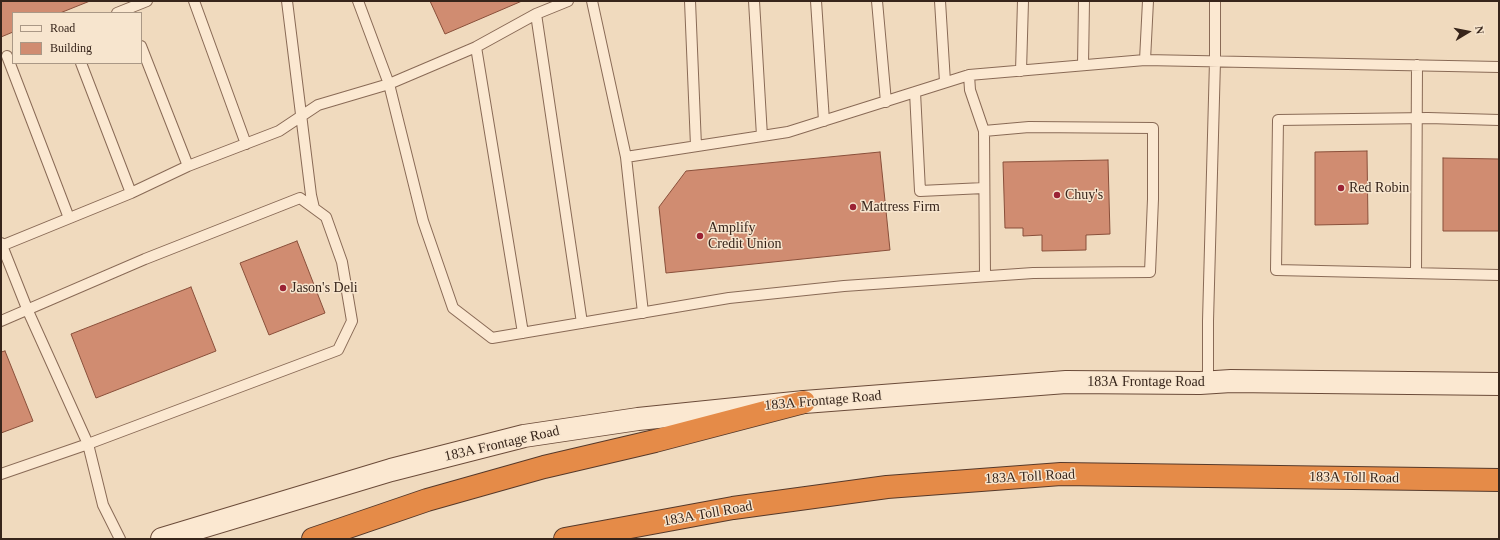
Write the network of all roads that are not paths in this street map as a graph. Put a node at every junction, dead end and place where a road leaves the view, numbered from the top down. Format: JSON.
{"nodes":[{"id":1,"x":147,"y":1,"type":"edge"},
{"id":2,"x":194,"y":1,"type":"edge"},
{"id":3,"x":287,"y":1,"type":"edge"},
{"id":4,"x":358,"y":1,"type":"edge"},
{"id":5,"x":568,"y":1,"type":"edge"},
{"id":6,"x":592,"y":1,"type":"edge"},
{"id":7,"x":690,"y":1,"type":"edge"},
{"id":8,"x":754,"y":1,"type":"edge"},
{"id":9,"x":816,"y":1,"type":"edge"},
{"id":10,"x":877,"y":1,"type":"edge"},
{"id":11,"x":940,"y":1,"type":"edge"},
{"id":12,"x":1023,"y":1,"type":"edge"},
{"id":13,"x":1084,"y":1,"type":"edge"},
{"id":14,"x":1148,"y":1,"type":"edge"},
{"id":15,"x":1215,"y":1,"type":"edge"},
{"id":16,"x":124,"y":12,"type":"edge"},
{"id":17,"x":536,"y":14,"type":"junction"},
{"id":18,"x":476,"y":47,"type":"junction"},
{"id":19,"x":142,"y":49,"type":"edge"},
{"id":20,"x":7,"y":56,"type":"edge"},
{"id":21,"x":1145,"y":60,"type":"junction"},
{"id":22,"x":1215,"y":61,"type":"junction"},
{"id":23,"x":81,"y":64,"type":"edge"},
{"id":24,"x":1083,"y":65,"type":"junction"},
{"id":25,"x":1416,"y":65,"type":"junction"},
{"id":26,"x":1499,"y":67,"type":"edge"},
{"id":27,"x":1021,"y":71,"type":"junction"},
{"id":28,"x":969,"y":75,"type":"junction"},
{"id":29,"x":945,"y":82,"type":"junction"},
{"id":30,"x":390,"y":84,"type":"junction"},
{"id":31,"x":915,"y":92,"type":"junction"},
{"id":32,"x":886,"y":102,"type":"junction"},
{"id":33,"x":302,"y":116,"type":"junction"},
{"id":34,"x":1416,"y":118,"type":"junction"},
{"id":35,"x":1499,"y":120,"type":"edge"},
{"id":36,"x":824,"y":121,"type":"junction"},
{"id":37,"x":984,"y":131,"type":"junction"},
{"id":38,"x":762,"y":136,"type":"junction"},
{"id":39,"x":246,"y":144,"type":"junction"},
{"id":40,"x":696,"y":146,"type":"junction"},
{"id":41,"x":626,"y":157,"type":"junction"},
{"id":42,"x":188,"y":166,"type":"junction"},
{"id":43,"x":984,"y":188,"type":"junction"},
{"id":44,"x":131,"y":193,"type":"junction"},
{"id":45,"x":314,"y":208,"type":"junction"},
{"id":46,"x":69,"y":218,"type":"junction"},
{"id":47,"x":1,"y":245,"type":"edge"},
{"id":48,"x":1416,"y":273,"type":"junction"},
{"id":49,"x":1499,"y":275,"type":"edge"},
{"id":50,"x":985,"y":276,"type":"junction"},
{"id":51,"x":28,"y":311,"type":"junction"},
{"id":52,"x":643,"y":313,"type":"junction"},
{"id":53,"x":1,"y":321,"type":"edge"},
{"id":54,"x":582,"y":323,"type":"junction"},
{"id":55,"x":523,"y":333,"type":"junction"},
{"id":56,"x":1208,"y":382,"type":"junction"},
{"id":57,"x":1499,"y":384,"type":"edge"},
{"id":58,"x":804,"y":402,"type":"junction"},
{"id":59,"x":88,"y":444,"type":"junction"},
{"id":60,"x":1,"y":474,"type":"edge"},
{"id":61,"x":1499,"y":480,"type":"edge"},
{"id":62,"x":120,"y":539,"type":"edge"},
{"id":63,"x":162,"y":539,"type":"edge"},
{"id":64,"x":313,"y":539,"type":"edge"},
{"id":65,"x":565,"y":539,"type":"edge"}],
"edges":[{"from":1,"to":16,"type":"lane"},
{"from":2,"to":39,"type":"lane"},
{"from":3,"to":33,"type":"lane"},
{"from":4,"to":30,"type":"lane"},
{"from":5,"to":17,"type":"lane"},
{"from":6,"to":41,"type":"lane"},
{"from":7,"to":40,"type":"lane"},
{"from":8,"to":38,"type":"lane"},
{"from":9,"to":36,"type":"lane"},
{"from":10,"to":32,"type":"lane"},
{"from":11,"to":29,"type":"lane"},
{"from":12,"to":27,"type":"lane"},
{"from":13,"to":24,"type":"lane"},
{"from":14,"to":21,"type":"lane"},
{"from":15,"to":22,"type":"lane"},
{"from":17,"to":18,"type":"lane"},
{"from":17,"to":54,"type":"lane"},
{"from":18,"to":30,"type":"lane"},
{"from":18,"to":55,"type":"lane"},
{"from":19,"to":42,"type":"lane"},
{"from":20,"to":46,"type":"lane"},
{"from":21,"to":22,"type":"lane"},
{"from":21,"to":24,"type":"lane"},
{"from":22,"to":25,"type":"lane"},
{"from":22,"to":56,"type":"lane"},
{"from":23,"to":44,"type":"lane"},
{"from":24,"to":27,"type":"lane"},
{"from":25,"to":26,"type":"lane"},
{"from":25,"to":34,"type":"lane"},
{"from":27,"to":28,"type":"lane"},
{"from":28,"to":29,"type":"lane"},
{"from":28,"to":37,"type":"lane"},
{"from":29,"to":31,"type":"lane"},
{"from":30,"to":33,"type":"lane"},
{"from":30,"to":55,"type":"lane"},
{"from":31,"to":32,"type":"lane"},
{"from":31,"to":43,"type":"lane"},
{"from":32,"to":36,"type":"lane"},
{"from":33,"to":39,"type":"lane"},
{"from":33,"to":45,"type":"lane"},
{"from":34,"to":35,"type":"lane"},
{"from":34,"to":48,"type":"lane"},
{"from":34,"to":48,"type":"lane"},
{"from":36,"to":38,"type":"lane"},
{"from":37,"to":43,"type":"lane"},
{"from":37,"to":50,"type":"lane"},
{"from":38,"to":40,"type":"lane"},
{"from":39,"to":42,"type":"lane"},
{"from":40,"to":41,"type":"lane"},
{"from":41,"to":52,"type":"lane"},
{"from":42,"to":44,"type":"lane"},
{"from":43,"to":50,"type":"lane"},
{"from":44,"to":46,"type":"lane"},
{"from":45,"to":51,"type":"lane"},
{"from":45,"to":59,"type":"lane"},
{"from":46,"to":47,"type":"lane"},
{"from":47,"to":51,"type":"lane"},
{"from":48,"to":49,"type":"lane"},
{"from":50,"to":52,"type":"lane"},
{"from":51,"to":53,"type":"lane"},
{"from":51,"to":59,"type":"lane"},
{"from":52,"to":54,"type":"lane"},
{"from":54,"to":55,"type":"lane"},
{"from":56,"to":57,"type":"main road","name":"183A Frontage Road"},
{"from":56,"to":58,"type":"main road","name":"183A Frontage Road"},
{"from":58,"to":63,"type":"main road","name":"183A Frontage Road"},
{"from":58,"to":64,"type":"highway"},
{"from":59,"to":60,"type":"lane"},
{"from":59,"to":62,"type":"lane"},
{"from":61,"to":65,"type":"highway","name":"183A Toll Road"}]}
